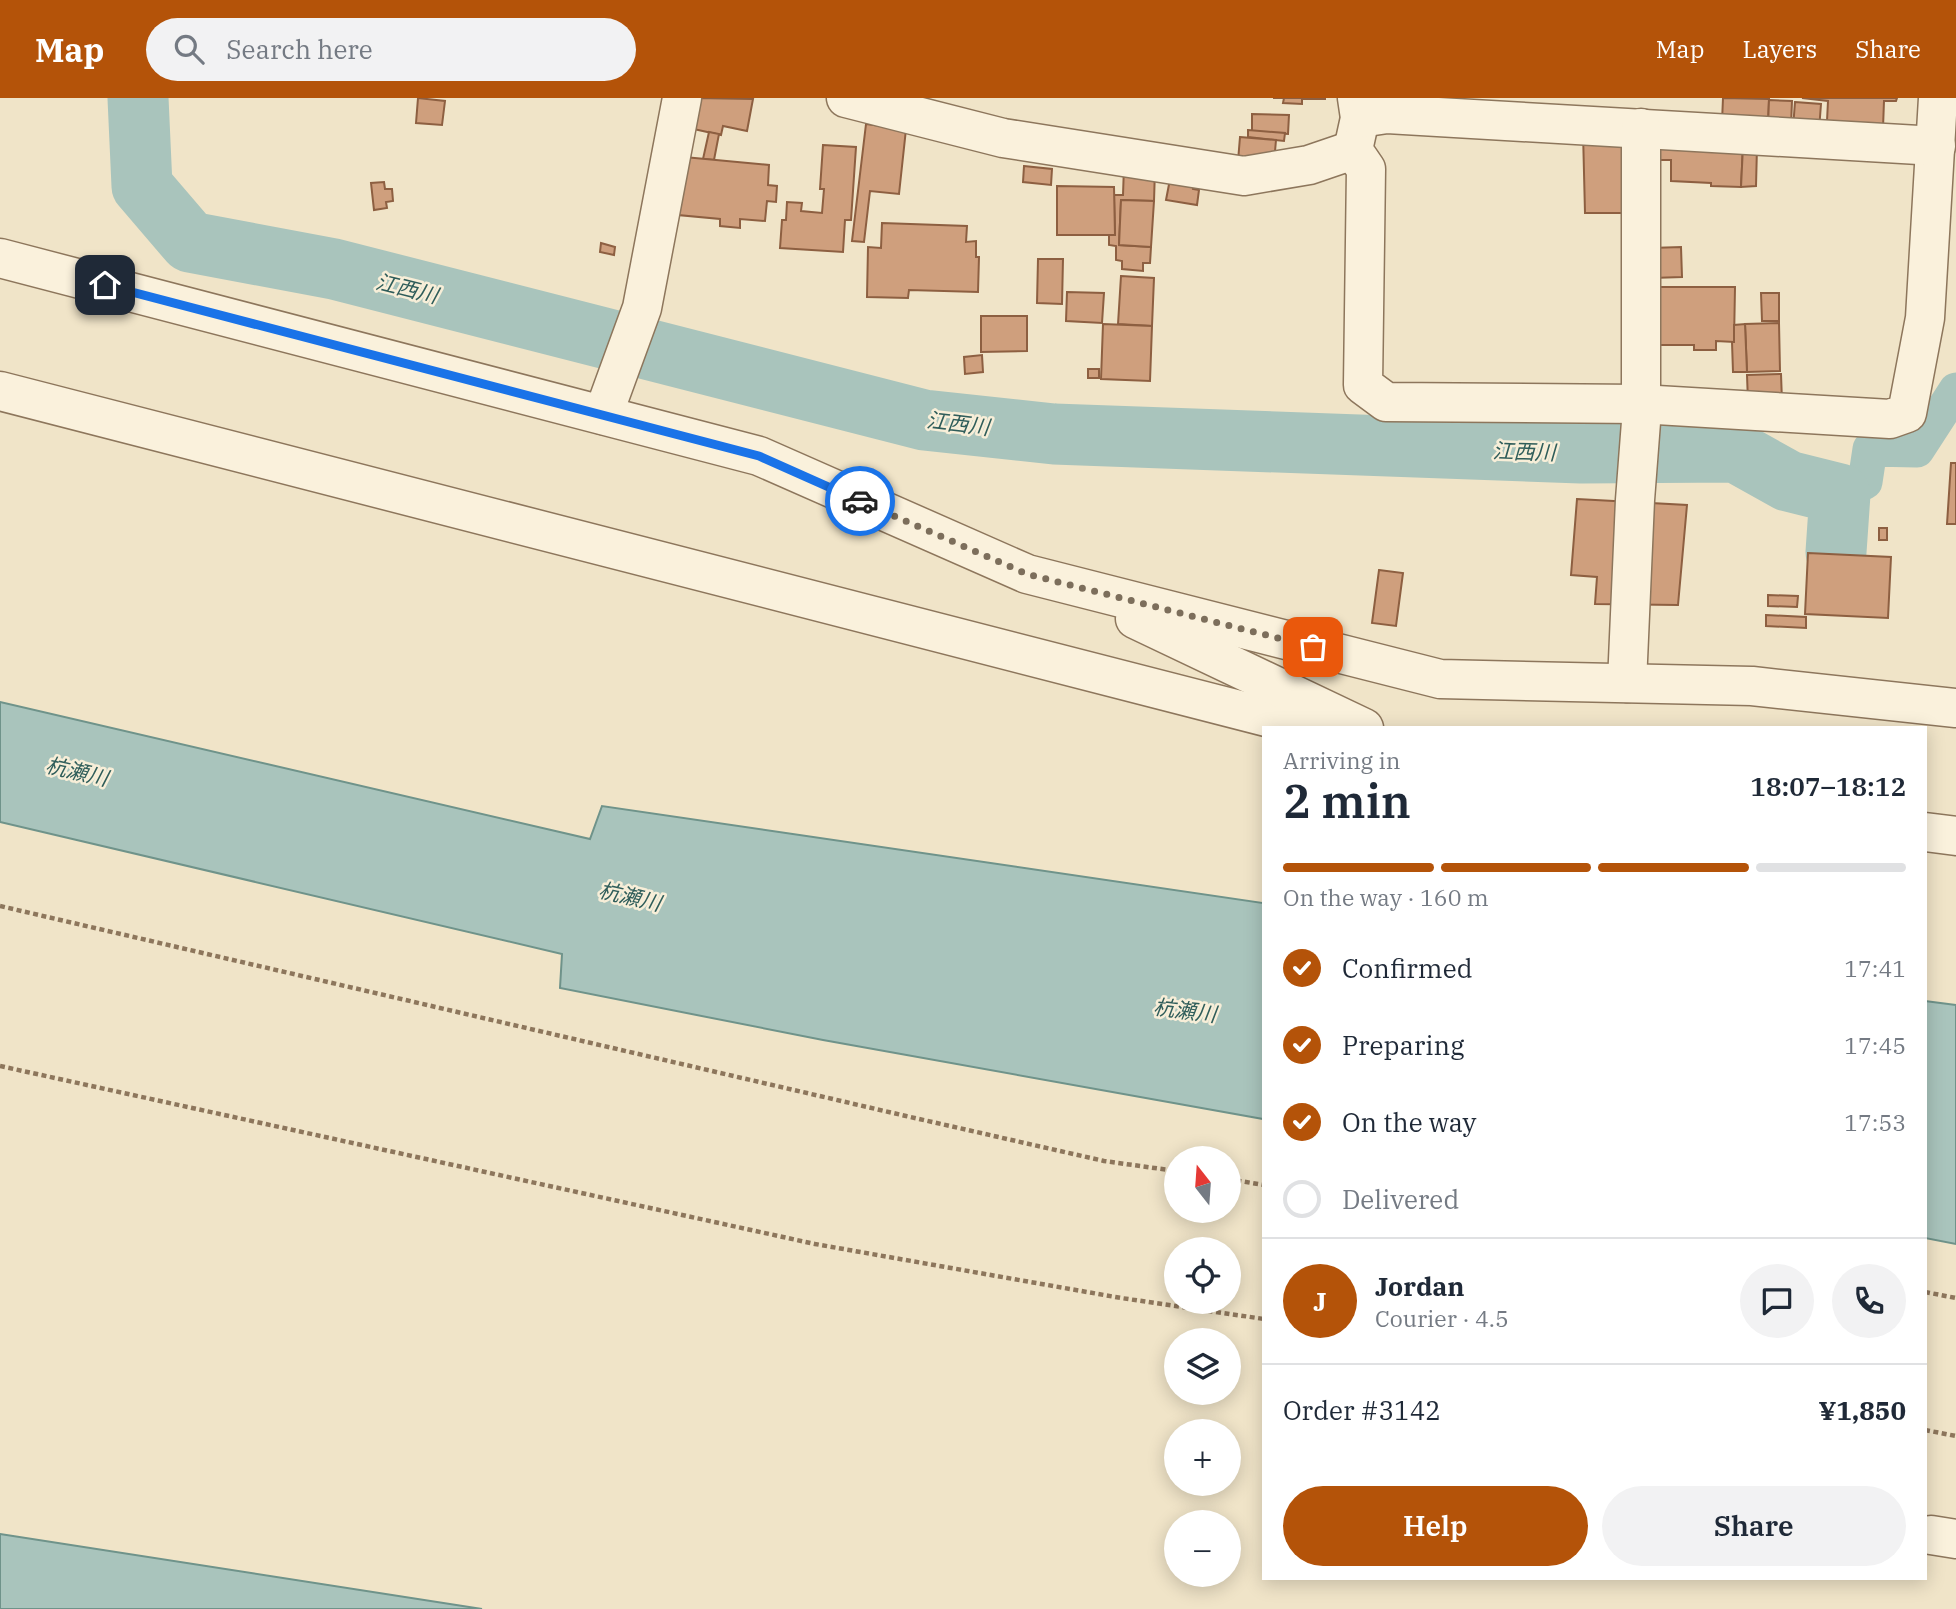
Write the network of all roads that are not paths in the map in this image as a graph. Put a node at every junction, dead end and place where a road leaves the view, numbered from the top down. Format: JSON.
{"nodes":[{"id":1,"x":682,"y":98,"type":"edge"},
{"id":2,"x":846,"y":98,"type":"edge"},
{"id":3,"x":1938,"y":98,"type":"edge"},
{"id":4,"x":1357,"y":122,"type":"edge"},
{"id":5,"x":1641,"y":128,"type":"junction"},
{"id":6,"x":1936,"y":146,"type":"junction"},
{"id":7,"x":0,"y":258,"type":"edge"},
{"id":8,"x":0,"y":391,"type":"edge"},
{"id":9,"x":1641,"y":413,"type":"junction"},
{"id":10,"x":603,"y":415,"type":"junction"},
{"id":11,"x":1060,"y":582,"type":"junction"},
{"id":12,"x":1627,"y":683,"type":"junction"},
{"id":13,"x":1956,"y":708,"type":"edge"},
{"id":14,"x":1301,"y":726,"type":"edge"},
{"id":15,"x":1360,"y":726,"type":"edge"},
{"id":16,"x":1927,"y":832,"type":"edge"},
{"id":17,"x":1956,"y":836,"type":"edge"}],
"edges":[{"from":1,"to":10,"type":"street"},
{"from":2,"to":4,"type":"street"},
{"from":3,"to":6,"type":"street"},
{"from":4,"to":5,"type":"street"},
{"from":4,"to":9,"type":"street"},
{"from":5,"to":6,"type":"street"},
{"from":5,"to":9,"type":"street"},
{"from":6,"to":9,"type":"street"},
{"from":7,"to":10,"type":"street"},
{"from":8,"to":14,"type":"street"},
{"from":9,"to":12,"type":"street"},
{"from":10,"to":11,"type":"street"},
{"from":11,"to":12,"type":"street"},
{"from":11,"to":15,"type":"street"},
{"from":12,"to":13,"type":"street"},
{"from":16,"to":17,"type":"street"}]}
